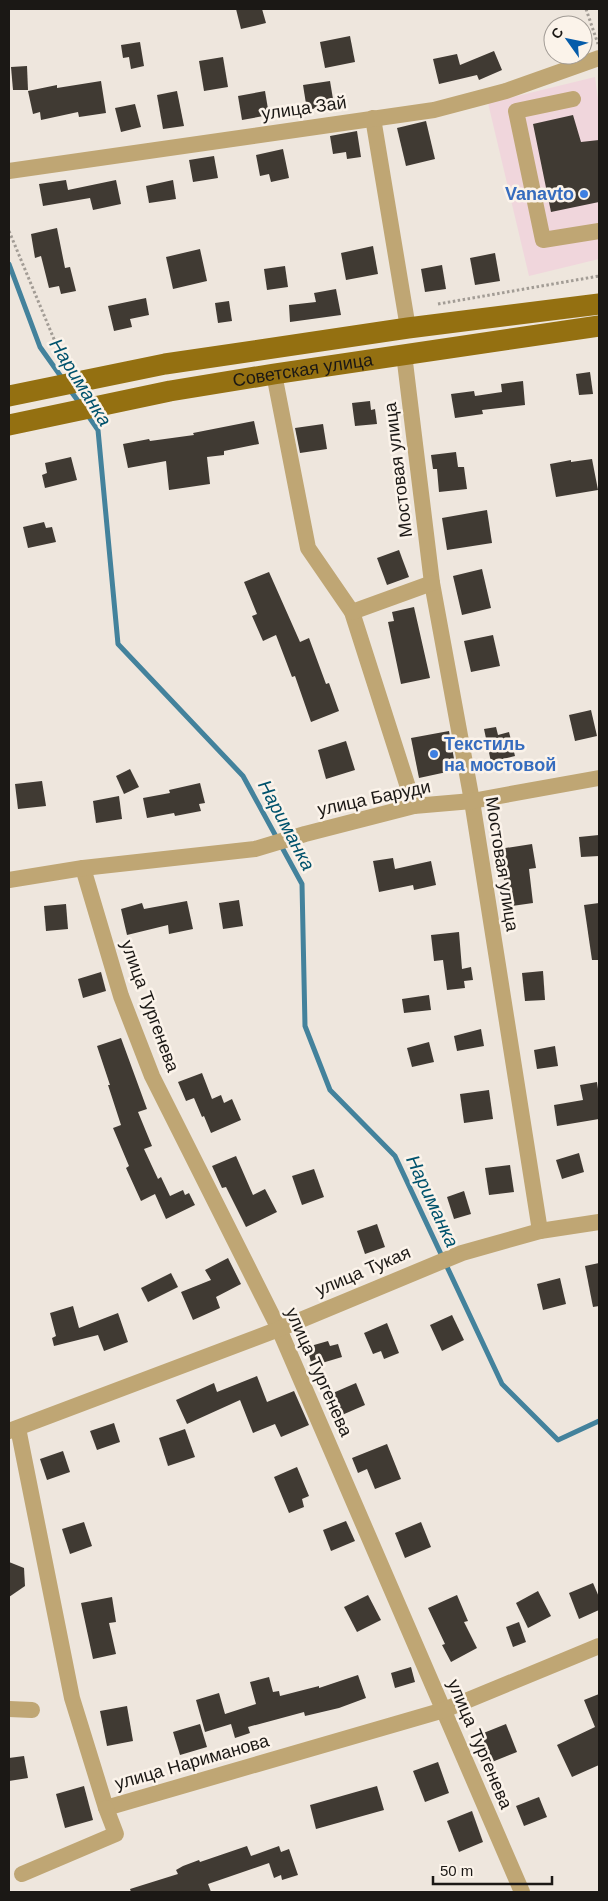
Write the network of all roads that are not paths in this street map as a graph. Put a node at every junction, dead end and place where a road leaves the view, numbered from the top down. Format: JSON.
{"nodes":[{"id":1,"x":599,"y":58,"type":"edge"},
{"id":2,"x":573,"y":99,"type":"dead end"},
{"id":3,"x":373,"y":118,"type":"junction"},
{"id":4,"x":9,"y":171,"type":"edge"},
{"id":5,"x":599,"y":232,"type":"edge"},
{"id":6,"x":599,"y":304,"type":"edge"},
{"id":7,"x":599,"y":326,"type":"edge"},
{"id":8,"x":408,"y":328,"type":"junction"},
{"id":9,"x":404,"y":354,"type":"junction"},
{"id":10,"x":274,"y":374,"type":"junction"},
{"id":11,"x":9,"y":396,"type":"edge"},
{"id":12,"x":9,"y":425,"type":"edge"},
{"id":13,"x":432,"y":583,"type":"junction"},
{"id":14,"x":352,"y":612,"type":"junction"},
{"id":15,"x":599,"y":778,"type":"edge"},
{"id":16,"x":472,"y":801,"type":"junction"},
{"id":17,"x":414,"y":806,"type":"junction"},
{"id":18,"x":83,"y":868,"type":"junction"},
{"id":19,"x":9,"y":880,"type":"edge"},
{"id":20,"x":599,"y":1222,"type":"edge"},
{"id":21,"x":540,"y":1232,"type":"junction"},
{"id":22,"x":279,"y":1329,"type":"junction"},
{"id":23,"x":13,"y":1430,"type":"edge"},
{"id":24,"x":599,"y":1646,"type":"edge"},
{"id":25,"x":9,"y":1709,"type":"edge"},
{"id":26,"x":32,"y":1710,"type":"dead end"},
{"id":27,"x":444,"y":1710,"type":"junction"},
{"id":28,"x":106,"y":1808,"type":"junction"},
{"id":29,"x":22,"y":1874,"type":"dead end"},
{"id":30,"x":522,"y":1892,"type":"edge"}],
"edges":[{"from":1,"to":3,"type":"street","name":"улица Зай"},
{"from":2,"to":5,"type":"street"},
{"from":3,"to":4,"type":"street","name":"улица Зай"},
{"from":3,"to":8,"type":"street"},
{"from":6,"to":8,"type":"main road","name":"Советская улица"},
{"from":7,"to":9,"type":"main road","name":"Советская улица"},
{"from":8,"to":11,"type":"main road","name":"Советская улица"},
{"from":9,"to":10,"type":"main road","name":"Советская улица"},
{"from":9,"to":13,"type":"street","name":"Мостовая улица"},
{"from":10,"to":12,"type":"main road","name":"Советская улица"},
{"from":10,"to":14,"type":"street"},
{"from":13,"to":14,"type":"street"},
{"from":13,"to":16,"type":"street","name":"Мостовая улица"},
{"from":14,"to":17,"type":"street"},
{"from":15,"to":16,"type":"street","name":"улица Баруди"},
{"from":16,"to":17,"type":"street","name":"улица Баруди"},
{"from":16,"to":21,"type":"street","name":"Мостовая улица"},
{"from":17,"to":18,"type":"street","name":"улица Баруди"},
{"from":18,"to":19,"type":"street","name":"улица Баруди"},
{"from":18,"to":22,"type":"street","name":"улица Тургенева"},
{"from":20,"to":21,"type":"street","name":"улица Тукая"},
{"from":21,"to":22,"type":"street","name":"улица Тукая"},
{"from":22,"to":23,"type":"street","name":"улица Тукая"},
{"from":22,"to":27,"type":"street","name":"улица Тургенева"},
{"from":23,"to":28,"type":"street","name":"улица Нариманова"},
{"from":24,"to":27,"type":"street","name":"улица Нариманова"},
{"from":25,"to":26,"type":"street"},
{"from":27,"to":28,"type":"street","name":"улица Нариманова"},
{"from":27,"to":30,"type":"street","name":"улица Тургенева"},
{"from":28,"to":29,"type":"street"}]}
